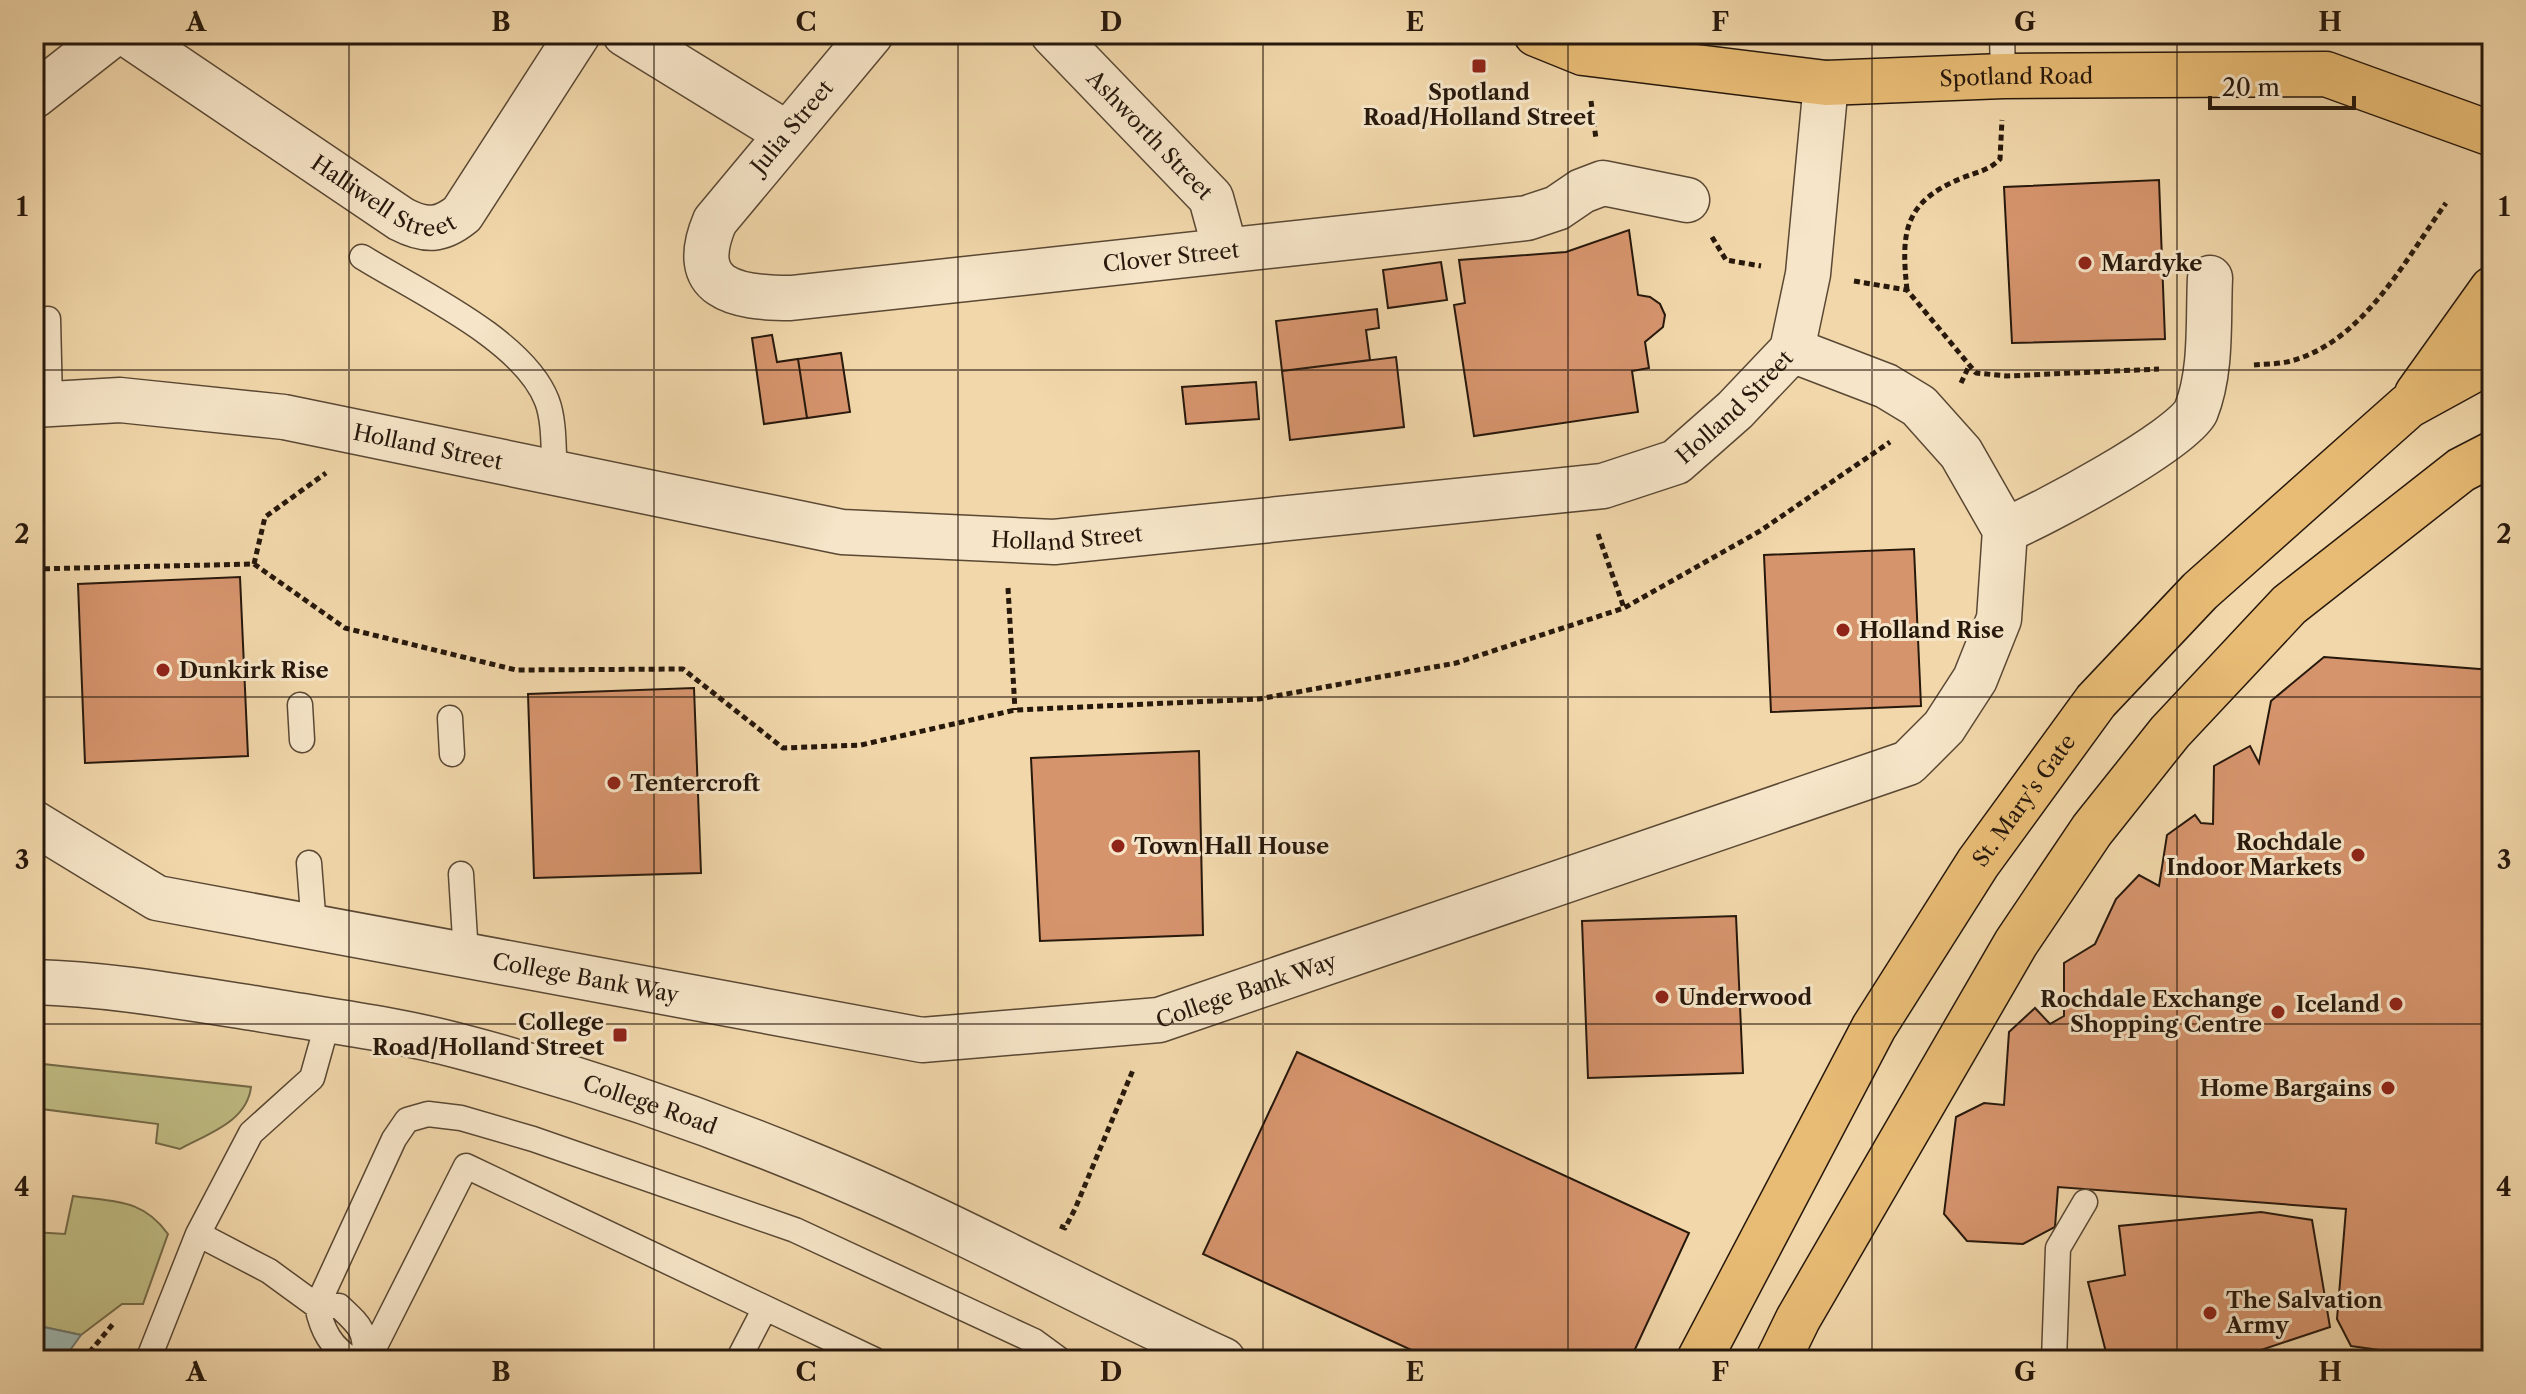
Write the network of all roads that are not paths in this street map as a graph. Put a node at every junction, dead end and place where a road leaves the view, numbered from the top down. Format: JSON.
{"nodes":[{"id":1,"x":113,"y":34,"type":"edge"},
{"id":2,"x":127,"y":34,"type":"edge"},
{"id":3,"x":578,"y":34,"type":"edge"},
{"id":4,"x":625,"y":34,"type":"edge"},
{"id":5,"x":871,"y":34,"type":"edge"},
{"id":6,"x":1053,"y":34,"type":"edge"},
{"id":7,"x":1536,"y":34,"type":"edge"},
{"id":8,"x":2003,"y":55,"type":"edge"},
{"id":9,"x":1826,"y":83,"type":"junction"},
{"id":10,"x":34,"y":96,"type":"edge"},
{"id":11,"x":786,"y":133,"type":"junction"},
{"id":12,"x":2492,"y":134,"type":"edge"},
{"id":13,"x":1687,"y":200,"type":"road end"},
{"id":14,"x":715,"y":221,"type":"joint"},
{"id":15,"x":1225,"y":249,"type":"junction"},
{"id":16,"x":362,"y":257,"type":"dead end"},
{"id":17,"x":2210,"y":278,"type":"dead end"},
{"id":18,"x":2492,"y":289,"type":"edge"},
{"id":19,"x":48,"y":319,"type":"dead end"},
{"id":20,"x":1792,"y":350,"type":"junction"},
{"id":21,"x":2492,"y":360,"type":"edge"},
{"id":22,"x":42,"y":404,"type":"edge"},
{"id":23,"x":2408,"y":406,"type":"junction"},
{"id":24,"x":2492,"y":454,"type":"edge"},
{"id":25,"x":555,"y":474,"type":"junction"},
{"id":26,"x":2005,"y":530,"type":"junction"},
{"id":27,"x":300,"y":705,"type":"dead end"},
{"id":28,"x":450,"y":718,"type":"dead end"},
{"id":29,"x":302,"y":740,"type":"dead end"},
{"id":30,"x":452,"y":754,"type":"dead end"},
{"id":31,"x":34,"y":823,"type":"edge"},
{"id":32,"x":309,"y":863,"type":"dead end"},
{"id":33,"x":461,"y":874,"type":"dead end"},
{"id":34,"x":314,"y":927,"type":"junction"},
{"id":35,"x":466,"y":955,"type":"junction"},
{"id":36,"x":34,"y":982,"type":"edge"},
{"id":37,"x":328,"y":1021,"type":"junction"},
{"id":38,"x":2085,"y":1202,"type":"dead end"},
{"id":39,"x":198,"y":1234,"type":"junction"},
{"id":40,"x":317,"y":1306,"type":"junction"},
{"id":41,"x":765,"y":1308,"type":"junction"},
{"id":42,"x":1798,"y":1340,"type":"edge"},
{"id":43,"x":1168,"y":1349,"type":"edge"},
{"id":44,"x":152,"y":1350,"type":"edge"},
{"id":45,"x":353,"y":1360,"type":"edge"},
{"id":46,"x":367,"y":1360,"type":"edge"},
{"id":47,"x":738,"y":1360,"type":"edge"},
{"id":48,"x":875,"y":1360,"type":"edge"},
{"id":49,"x":1060,"y":1360,"type":"edge"},
{"id":50,"x":1223,"y":1360,"type":"edge"},
{"id":51,"x":1699,"y":1360,"type":"edge"},
{"id":52,"x":1778,"y":1360,"type":"edge"},
{"id":53,"x":2054,"y":1360,"type":"edge"}],
"edges":[{"from":1,"to":10,"type":"street"},
{"from":2,"to":3,"type":"street","name":"Halliwell Street"},
{"from":4,"to":11,"type":"street"},
{"from":5,"to":11,"type":"street","name":"Julia Street"},
{"from":6,"to":15,"type":"street","name":"Ashworth Street"},
{"from":7,"to":9,"type":"main road","name":"Spotland Road"},
{"from":8,"to":9,"type":"main road","name":"Spotland Road"},
{"from":8,"to":12,"type":"main road","name":"Spotland Road"},
{"from":9,"to":20,"type":"street","name":"Holland Street"},
{"from":11,"to":14,"type":"street","name":"Julia Street"},
{"from":13,"to":15,"type":"street","name":"Clover Street"},
{"from":14,"to":15,"type":"street","name":"Clover Street"},
{"from":16,"to":25,"type":"lane"},
{"from":17,"to":26,"type":"street"},
{"from":18,"to":23,"type":"main road"},
{"from":19,"to":22,"type":"lane"},
{"from":20,"to":25,"type":"street","name":"Holland Street"},
{"from":20,"to":26,"type":"street"},
{"from":21,"to":23,"type":"main road","name":"St. Mary's Gate"},
{"from":22,"to":25,"type":"street","name":"Holland Street"},
{"from":23,"to":51,"type":"main road","name":"St. Mary's Gate"},
{"from":24,"to":42,"type":"main road"},
{"from":26,"to":35,"type":"street","name":"College Bank Way"},
{"from":27,"to":29,"type":"lane"},
{"from":28,"to":30,"type":"lane"},
{"from":31,"to":34,"type":"street","name":"College Bank Way"},
{"from":32,"to":34,"type":"lane"},
{"from":33,"to":35,"type":"lane"},
{"from":34,"to":35,"type":"street","name":"College Bank Way"},
{"from":36,"to":37,"type":"street","name":"College Road"},
{"from":37,"to":39,"type":"lane"},
{"from":37,"to":43,"type":"street","name":"College Road"},
{"from":38,"to":53,"type":"lane"},
{"from":39,"to":40,"type":"lane"},
{"from":39,"to":44,"type":"lane"},
{"from":40,"to":45,"type":"lane"},
{"from":40,"to":46,"type":"lane"},
{"from":40,"to":49,"type":"lane"},
{"from":41,"to":46,"type":"lane"},
{"from":41,"to":47,"type":"lane"},
{"from":41,"to":48,"type":"lane"},
{"from":42,"to":52,"type":"main road"},
{"from":43,"to":50,"type":"street","name":"College Road"}]}
